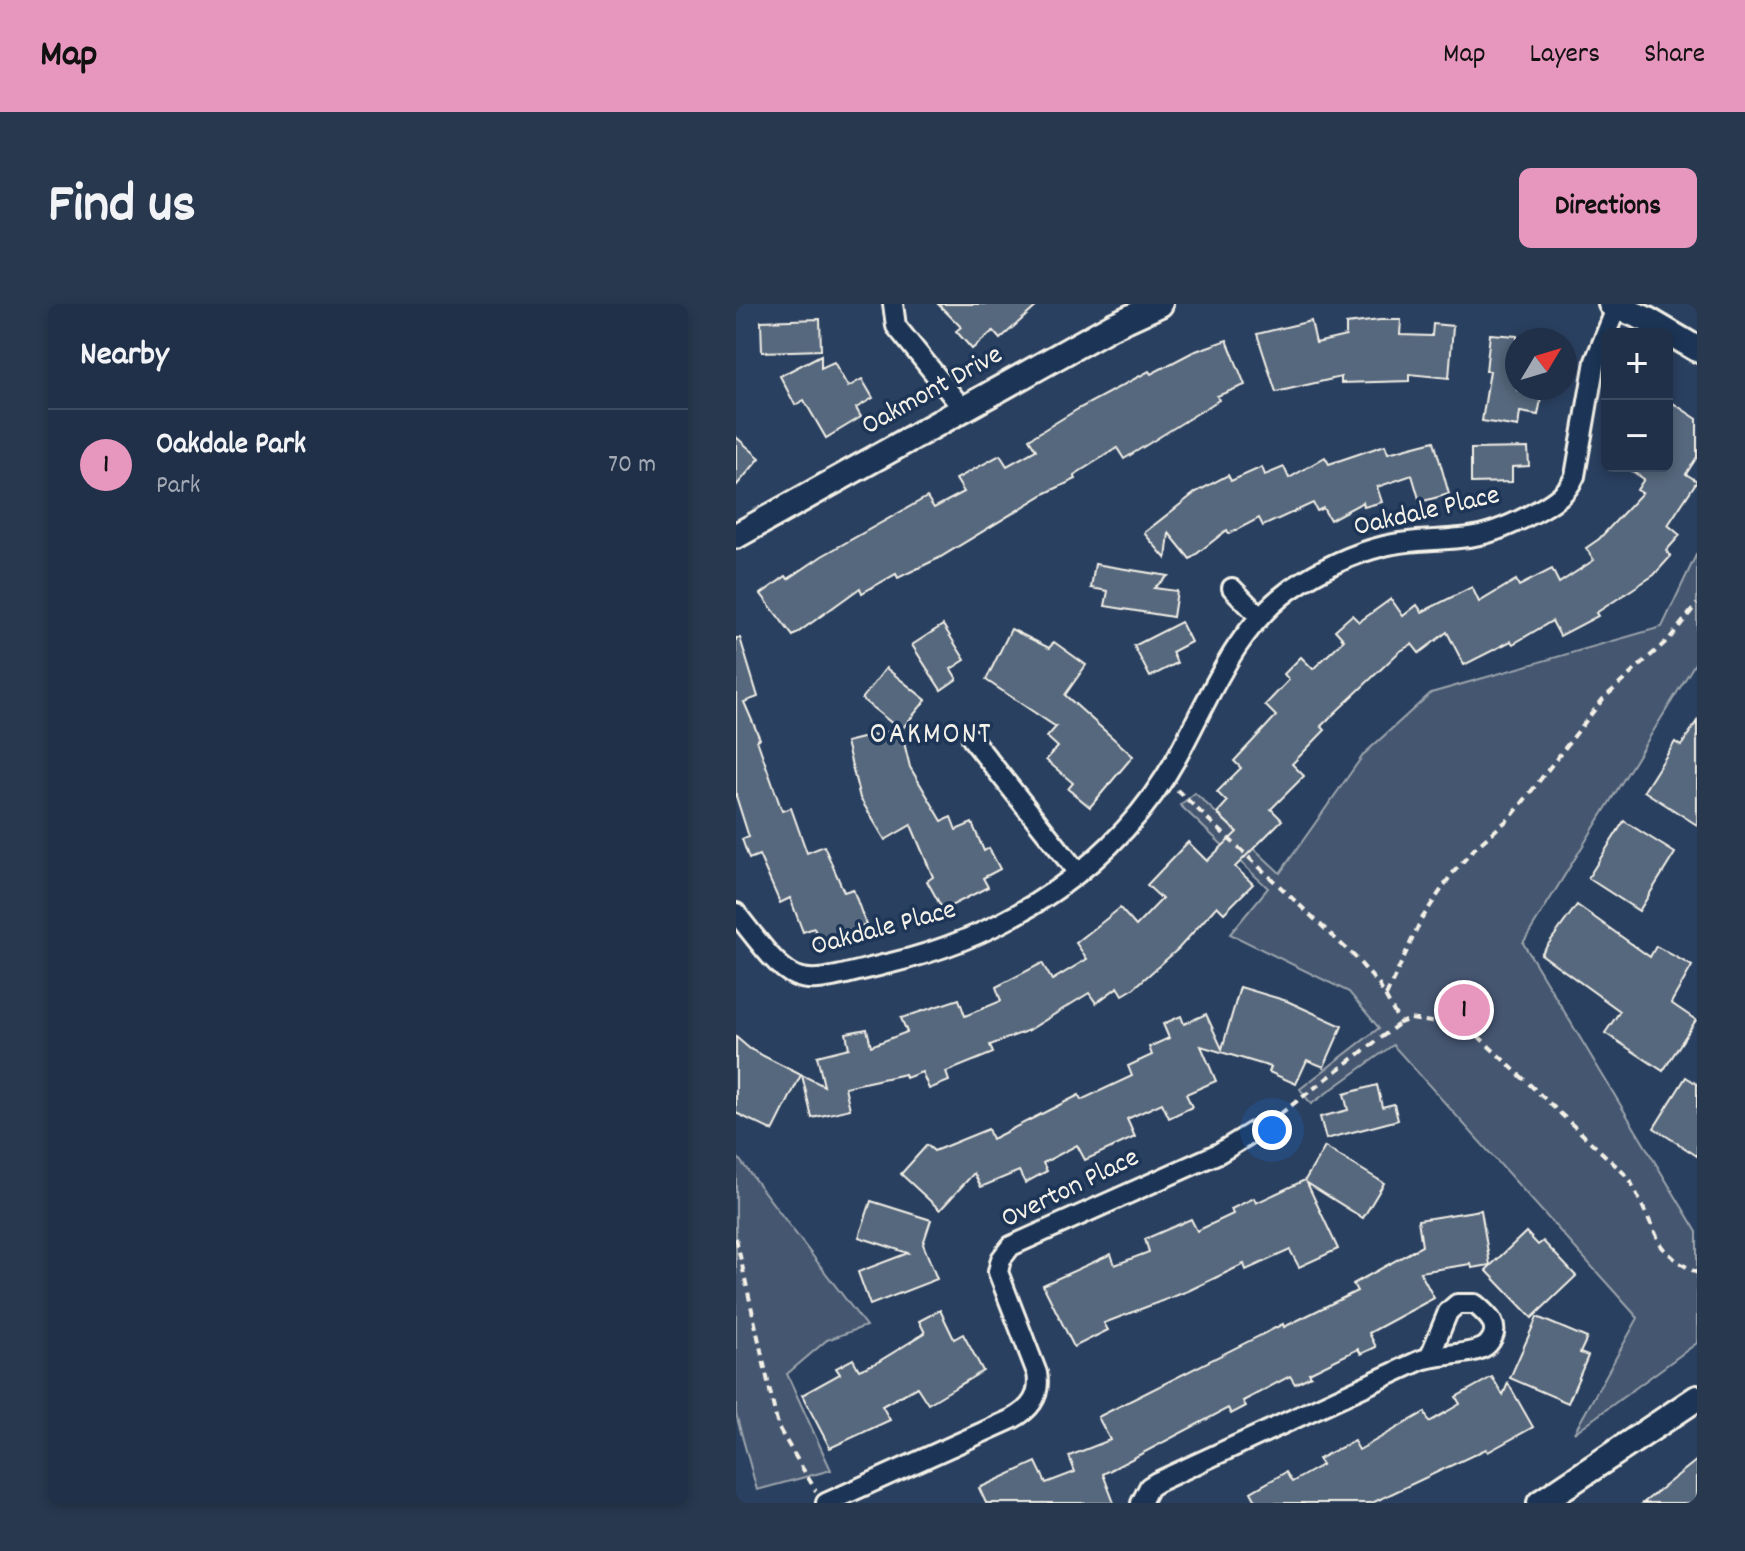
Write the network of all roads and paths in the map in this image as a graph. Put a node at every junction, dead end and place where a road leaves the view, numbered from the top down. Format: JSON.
{"nodes":[{"id":1,"x":893,"y":304,"type":"edge"},
{"id":2,"x":1160,"y":304,"type":"edge"},
{"id":3,"x":1614,"y":305,"type":"edge"},
{"id":4,"x":1697,"y":349,"type":"edge"},
{"id":5,"x":963,"y":409,"type":"junction"},
{"id":6,"x":736,"y":536,"type":"edge"},
{"id":7,"x":1232,"y":588,"type":"dead end"},
{"id":8,"x":1697,"y":604,"type":"edge"},
{"id":9,"x":1259,"y":616,"type":"junction"},
{"id":10,"x":972,"y":739,"type":"dead end"},
{"id":11,"x":1174,"y":788,"type":"dead end"},
{"id":12,"x":1078,"y":873,"type":"junction"},
{"id":13,"x":736,"y":913,"type":"edge"},
{"id":14,"x":1386,"y":996,"type":"junction"},
{"id":15,"x":1400,"y":1023,"type":"junction"},
{"id":16,"x":1280,"y":1114,"type":"dead end"},
{"id":17,"x":1253,"y":1132,"type":"dead end"},
{"id":18,"x":736,"y":1238,"type":"edge"},
{"id":19,"x":1697,"y":1273,"type":"edge"},
{"id":20,"x":1430,"y":1356,"type":"dead end"},
{"id":21,"x":1697,"y":1398,"type":"edge"},
{"id":22,"x":822,"y":1498,"type":"edge"},
{"id":23,"x":1141,"y":1503,"type":"edge"},
{"id":24,"x":1540,"y":1503,"type":"edge"}],
"edges":[{"from":1,"to":5,"type":"street"},
{"from":2,"to":5,"type":"street","name":"Oakmont Drive"},
{"from":3,"to":4,"type":"street"},
{"from":3,"to":9,"type":"street","name":"Oakdale Place"},
{"from":5,"to":6,"type":"street","name":"Oakmont Drive"},
{"from":7,"to":9,"type":"street"},
{"from":8,"to":14,"type":"path"},
{"from":9,"to":12,"type":"street","name":"Oakdale Place"},
{"from":10,"to":12,"type":"street"},
{"from":11,"to":14,"type":"path"},
{"from":12,"to":13,"type":"street","name":"Oakdale Place"},
{"from":14,"to":15,"type":"path"},
{"from":15,"to":16,"type":"path"},
{"from":15,"to":19,"type":"path"},
{"from":17,"to":22,"type":"street","name":"Overton Place"},
{"from":18,"to":22,"type":"path"},
{"from":20,"to":23,"type":"street"},
{"from":21,"to":24,"type":"street"}]}
